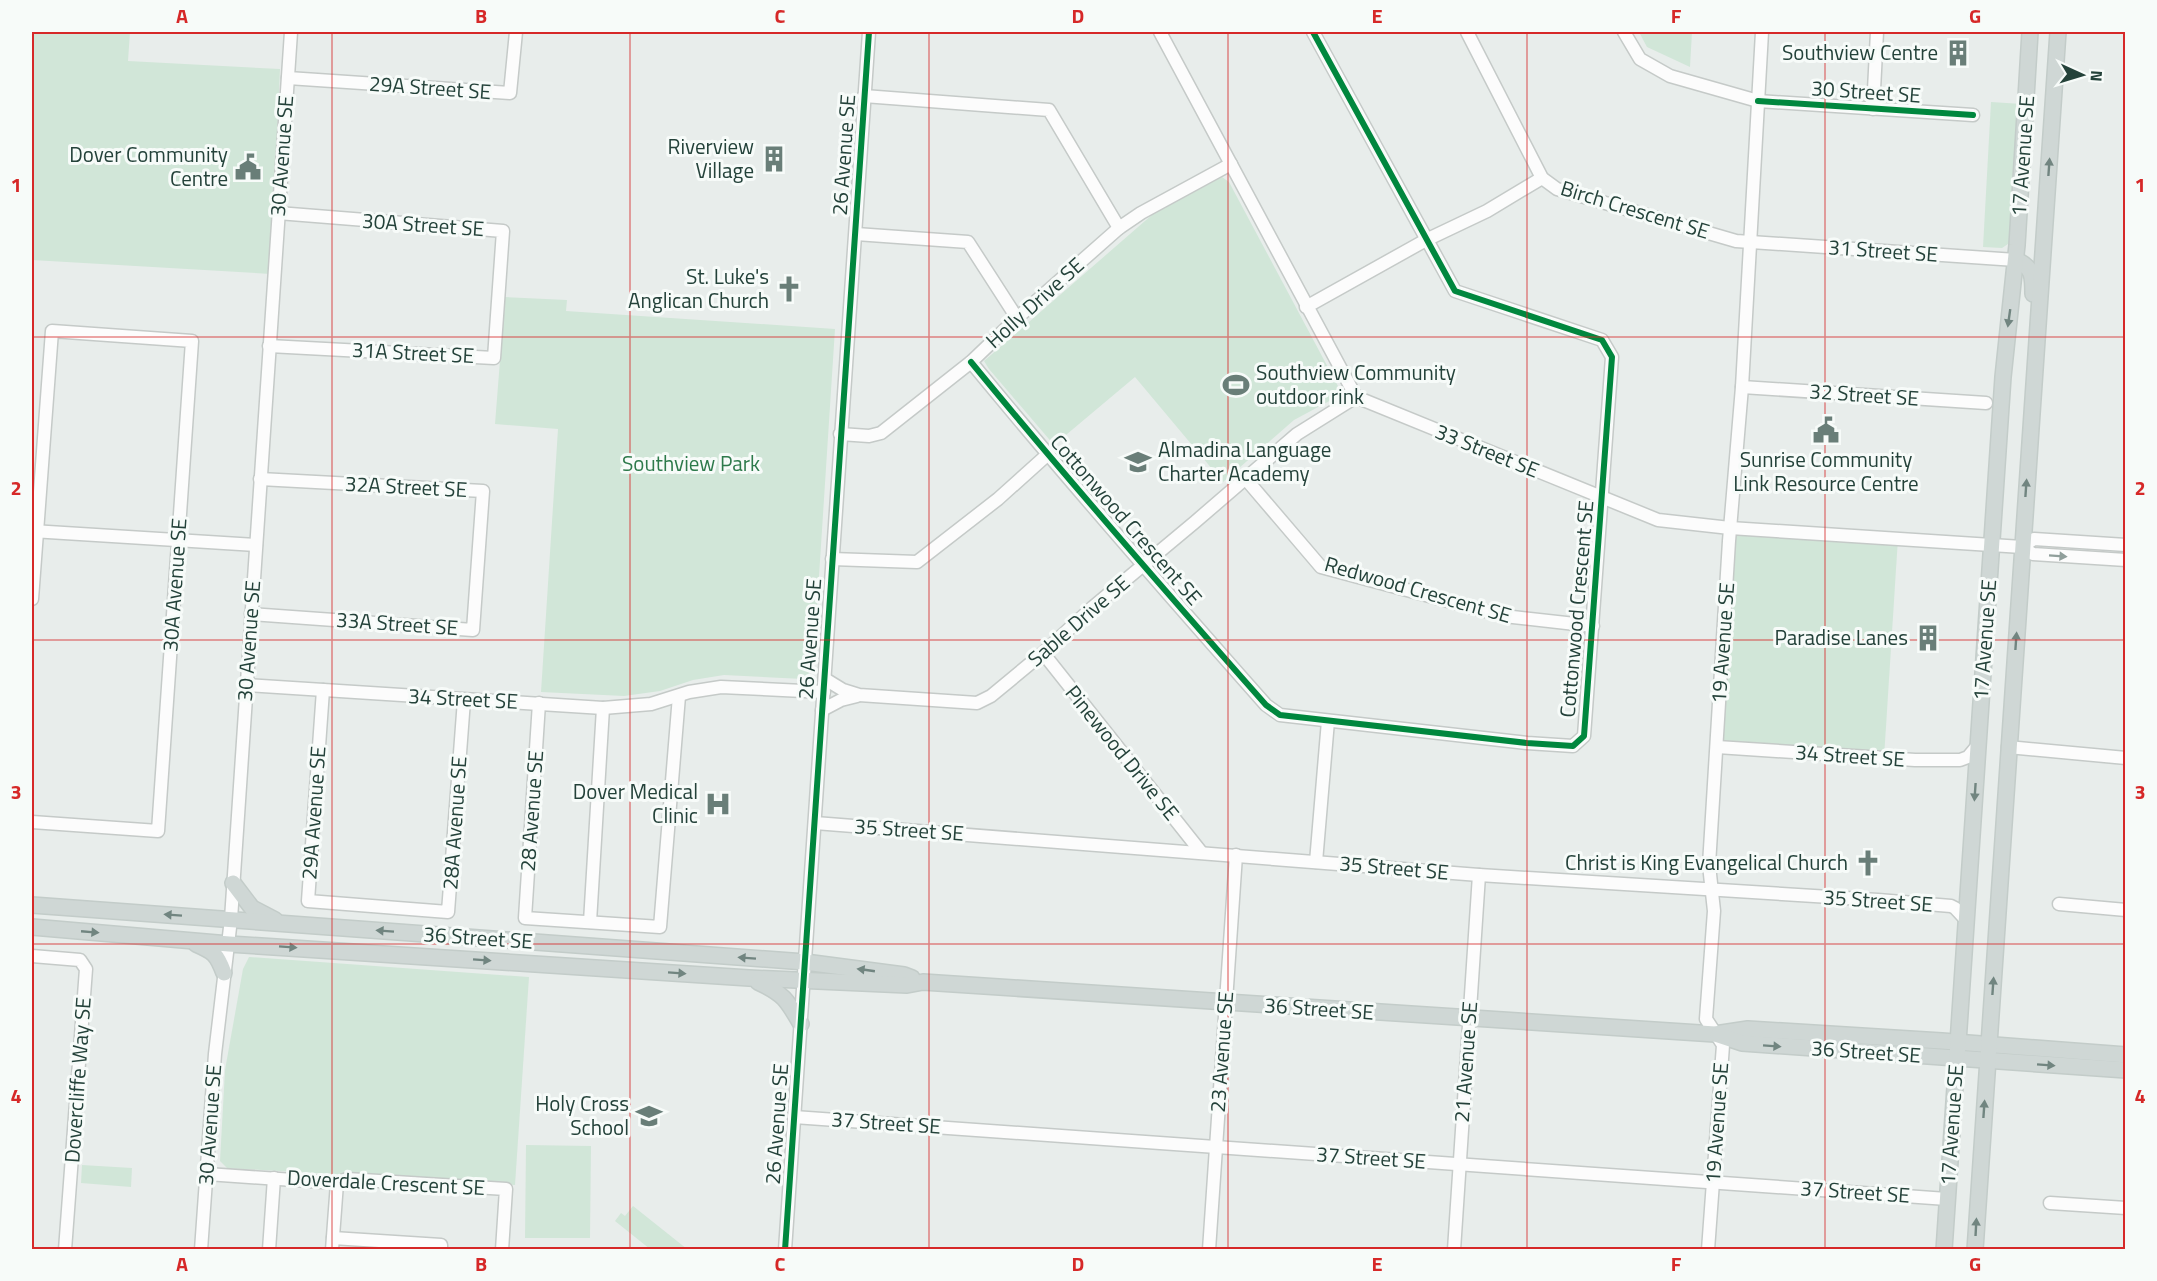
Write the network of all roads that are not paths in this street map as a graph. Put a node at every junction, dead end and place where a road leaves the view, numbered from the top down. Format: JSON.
{"nodes":[{"id":1,"x":291,"y":32,"type":"edge"},
{"id":2,"x":516,"y":32,"type":"edge"},
{"id":3,"x":869,"y":32,"type":"edge"},
{"id":4,"x":1160,"y":32,"type":"edge"},
{"id":5,"x":1313,"y":32,"type":"edge"},
{"id":6,"x":1467,"y":32,"type":"edge"},
{"id":7,"x":1624,"y":32,"type":"edge"},
{"id":8,"x":1762,"y":32,"type":"edge"},
{"id":9,"x":1877,"y":32,"type":"edge"},
{"id":10,"x":2030,"y":32,"type":"edge"},
{"id":11,"x":2058,"y":32,"type":"edge"},
{"id":12,"x":288,"y":78,"type":"junction"},
{"id":13,"x":864,"y":96,"type":"junction"},
{"id":14,"x":1758,"y":101,"type":"junction"},
{"id":15,"x":1873,"y":109,"type":"junction"},
{"id":16,"x":1973,"y":115,"type":"dead end"},
{"id":17,"x":1231,"y":164,"type":"junction"},
{"id":18,"x":1542,"y":178,"type":"junction"},
{"id":19,"x":278,"y":213,"type":"junction"},
{"id":20,"x":1119,"y":228,"type":"junction"},
{"id":21,"x":856,"y":234,"type":"junction"},
{"id":22,"x":1426,"y":240,"type":"junction"},
{"id":23,"x":1749,"y":243,"type":"junction"},
{"id":24,"x":2016,"y":260,"type":"junction"},
{"id":25,"x":499,"y":294,"type":"joint"},
{"id":26,"x":1306,"y":307,"type":"junction"},
{"id":27,"x":1017,"y":318,"type":"junction"},
{"id":28,"x":269,"y":346,"type":"junction"},
{"id":29,"x":2036,"y":351,"type":"junction"},
{"id":30,"x":971,"y":362,"type":"junction"},
{"id":31,"x":1742,"y":387,"type":"junction"},
{"id":32,"x":1356,"y":397,"type":"junction"},
{"id":33,"x":1986,"y":403,"type":"dead end"},
{"id":34,"x":840,"y":434,"type":"junction"},
{"id":35,"x":1047,"y":455,"type":"junction"},
{"id":36,"x":1245,"y":478,"type":"junction"},
{"id":37,"x":260,"y":479,"type":"junction"},
{"id":38,"x":1603,"y":498,"type":"junction"},
{"id":39,"x":1730,"y":528,"type":"junction"},
{"id":40,"x":34,"y":531,"type":"edge"},
{"id":41,"x":178,"y":541,"type":"junction"},
{"id":42,"x":256,"y":545,"type":"junction"},
{"id":43,"x":1992,"y":545,"type":"junction"},
{"id":44,"x":2126,"y":545,"type":"edge"},
{"id":45,"x":2022,"y":546,"type":"junction"},
{"id":46,"x":478,"y":559,"type":"joint"},
{"id":47,"x":832,"y":559,"type":"junction"},
{"id":48,"x":2126,"y":560,"type":"edge"},
{"id":49,"x":1143,"y":566,"type":"junction"},
{"id":50,"x":32,"y":599,"type":"edge"},
{"id":51,"x":251,"y":614,"type":"junction"},
{"id":52,"x":1593,"y":626,"type":"junction"},
{"id":53,"x":1043,"y":653,"type":"junction"},
{"id":54,"x":246,"y":685,"type":"junction"},
{"id":55,"x":824,"y":686,"type":"junction"},
{"id":56,"x":323,"y":690,"type":"junction"},
{"id":57,"x":859,"y":695,"type":"junction"},
{"id":58,"x":678,"y":696,"type":"junction"},
{"id":59,"x":464,"y":700,"type":"junction"},
{"id":60,"x":539,"y":704,"type":"junction"},
{"id":61,"x":603,"y":708,"type":"junction"},
{"id":62,"x":822,"y":710,"type":"junction"},
{"id":63,"x":1328,"y":721,"type":"junction"},
{"id":64,"x":1978,"y":745,"type":"junction"},
{"id":65,"x":1717,"y":747,"type":"junction"},
{"id":66,"x":2008,"y":747,"type":"junction"},
{"id":67,"x":2126,"y":758,"type":"edge"},
{"id":68,"x":32,"y":822,"type":"edge"},
{"id":69,"x":815,"y":822,"type":"junction"},
{"id":70,"x":1202,"y":852,"type":"junction"},
{"id":71,"x":1236,"y":855,"type":"junction"},
{"id":72,"x":1316,"y":862,"type":"junction"},
{"id":73,"x":1479,"y":875,"type":"junction"},
{"id":74,"x":233,"y":883,"type":"junction"},
{"id":75,"x":1711,"y":889,"type":"junction"},
{"id":76,"x":2059,"y":904,"type":"dead end"},
{"id":77,"x":32,"y":905,"type":"edge"},
{"id":78,"x":377,"y":906,"type":"joint"},
{"id":79,"x":2126,"y":910,"type":"edge"},
{"id":80,"x":231,"y":919,"type":"junction"},
{"id":81,"x":1967,"y":921,"type":"junction"},
{"id":82,"x":590,"y":922,"type":"junction"},
{"id":83,"x":280,"y":923,"type":"junction"},
{"id":84,"x":32,"y":927,"type":"edge"},
{"id":85,"x":188,"y":940,"type":"junction"},
{"id":86,"x":229,"y":944,"type":"junction"},
{"id":87,"x":32,"y":956,"type":"edge"},
{"id":88,"x":805,"y":962,"type":"junction"},
{"id":89,"x":224,"y":973,"type":"junction"},
{"id":90,"x":749,"y":978,"type":"junction"},
{"id":91,"x":804,"y":981,"type":"junction"},
{"id":92,"x":923,"y":982,"type":"junction"},
{"id":93,"x":1226,"y":1003,"type":"junction"},
{"id":94,"x":1469,"y":1018,"type":"junction"},
{"id":95,"x":801,"y":1024,"type":"junction"},
{"id":96,"x":1715,"y":1034,"type":"junction"},
{"id":97,"x":1959,"y":1042,"type":"junction"},
{"id":98,"x":1989,"y":1045,"type":"junction"},
{"id":99,"x":2126,"y":1055,"type":"edge"},
{"id":100,"x":1957,"y":1059,"type":"junction"},
{"id":101,"x":1988,"y":1061,"type":"junction"},
{"id":102,"x":2126,"y":1070,"type":"edge"},
{"id":103,"x":794,"y":1117,"type":"junction"},
{"id":104,"x":1216,"y":1147,"type":"junction"},
{"id":105,"x":1459,"y":1164,"type":"junction"},
{"id":106,"x":207,"y":1174,"type":"junction"},
{"id":107,"x":274,"y":1178,"type":"junction"},
{"id":108,"x":1713,"y":1182,"type":"junction"},
{"id":109,"x":337,"y":1183,"type":"junction"},
{"id":110,"x":1947,"y":1199,"type":"junction"},
{"id":111,"x":2050,"y":1203,"type":"dead end"},
{"id":112,"x":2126,"y":1208,"type":"edge"},
{"id":113,"x":333,"y":1244,"type":"edge"},
{"id":114,"x":65,"y":1250,"type":"edge"},
{"id":115,"x":201,"y":1250,"type":"edge"},
{"id":116,"x":269,"y":1250,"type":"edge"},
{"id":117,"x":441,"y":1250,"type":"edge"},
{"id":118,"x":502,"y":1250,"type":"edge"},
{"id":119,"x":785,"y":1250,"type":"edge"},
{"id":120,"x":1209,"y":1250,"type":"edge"},
{"id":121,"x":1454,"y":1250,"type":"edge"},
{"id":122,"x":1708,"y":1250,"type":"edge"},
{"id":123,"x":1944,"y":1250,"type":"edge"},
{"id":124,"x":1975,"y":1250,"type":"edge"}],
"edges":[{"from":1,"to":12,"type":"street","name":"30 Avenue SE"},
{"from":2,"to":12,"type":"street","name":"29A Street SE"},
{"from":3,"to":13,"type":"street","name":"26 Avenue SE"},
{"from":4,"to":17,"type":"street"},
{"from":5,"to":22,"type":"street","name":"Cottonwood Crescent SE"},
{"from":6,"to":18,"type":"street","name":"Birch Crescent SE"},
{"from":7,"to":14,"type":"street","name":"30 Street SE"},
{"from":8,"to":14,"type":"street","name":"19 Avenue SE"},
{"from":9,"to":15,"type":"street"},
{"from":10,"to":24,"type":"main road","name":"17 Avenue SE"},
{"from":29,"to":11,"type":"main road","name":"17 Avenue SE","one_way":true},
{"from":12,"to":19,"type":"street","name":"30 Avenue SE"},
{"from":13,"to":20,"type":"street"},
{"from":13,"to":21,"type":"street","name":"26 Avenue SE"},
{"from":14,"to":15,"type":"street","name":"30 Street SE"},
{"from":14,"to":23,"type":"street","name":"19 Avenue SE"},
{"from":15,"to":16,"type":"street","name":"30 Street SE"},
{"from":17,"to":20,"type":"street","name":"Holly Drive SE"},
{"from":17,"to":26,"type":"street"},
{"from":18,"to":22,"type":"street"},
{"from":18,"to":23,"type":"street","name":"Birch Crescent SE"},
{"from":19,"to":25,"type":"street","name":"30A Street SE"},
{"from":19,"to":28,"type":"street","name":"30 Avenue SE"},
{"from":20,"to":27,"type":"street","name":"Holly Drive SE"},
{"from":21,"to":27,"type":"street"},
{"from":21,"to":34,"type":"street","name":"26 Avenue SE"},
{"from":22,"to":26,"type":"street"},
{"from":22,"to":38,"type":"street","name":"Cottonwood Crescent SE"},
{"from":23,"to":24,"type":"street","name":"31 Street SE"},
{"from":23,"to":31,"type":"street","name":"19 Avenue SE"},
{"from":24,"to":29,"type":"main road"},
{"from":24,"to":43,"type":"main road","name":"17 Avenue SE","one_way":true},
{"from":25,"to":28,"type":"street","name":"31A Street SE"},
{"from":26,"to":32,"type":"street"},
{"from":27,"to":30,"type":"street","name":"Holly Drive SE"},
{"from":28,"to":37,"type":"street","name":"30 Avenue SE"},
{"from":45,"to":29,"type":"main road","name":"17 Avenue SE","one_way":true},
{"from":30,"to":34,"type":"street","name":"Holly Drive SE"},
{"from":30,"to":35,"type":"street","name":"Cottonwood Crescent SE"},
{"from":31,"to":33,"type":"street","name":"32 Street SE"},
{"from":31,"to":39,"type":"street","name":"19 Avenue SE"},
{"from":32,"to":36,"type":"street","name":"Sable Drive SE"},
{"from":32,"to":38,"type":"street","name":"33 Street SE"},
{"from":34,"to":47,"type":"street","name":"26 Avenue SE"},
{"from":35,"to":47,"type":"street"},
{"from":35,"to":49,"type":"street","name":"Cottonwood Crescent SE"},
{"from":36,"to":49,"type":"street","name":"Sable Drive SE"},
{"from":36,"to":52,"type":"street","name":"Redwood Crescent SE"},
{"from":37,"to":42,"type":"street","name":"30 Avenue SE"},
{"from":37,"to":46,"type":"street","name":"32A Street SE"},
{"from":38,"to":39,"type":"street","name":"33 Street SE"},
{"from":38,"to":52,"type":"street","name":"Cottonwood Crescent SE"},
{"from":39,"to":43,"type":"street","name":"33 Street SE"},
{"from":39,"to":65,"type":"street","name":"19 Avenue SE"},
{"from":40,"to":41,"type":"street"},
{"from":40,"to":41,"type":"street","name":"30A Avenue SE"},
{"from":40,"to":50,"type":"street"},
{"from":41,"to":42,"type":"street"},
{"from":41,"to":68,"type":"street","name":"30A Avenue SE"},
{"from":42,"to":51,"type":"street","name":"30 Avenue SE"},
{"from":43,"to":45,"type":"street","name":"33 Street SE"},
{"from":43,"to":64,"type":"main road","name":"17 Avenue SE"},
{"from":44,"to":45,"type":"street"},
{"from":45,"to":48,"type":"street","one_way":true},
{"from":66,"to":45,"type":"main road","name":"17 Avenue SE","one_way":true},
{"from":46,"to":51,"type":"street","name":"33A Street SE"},
{"from":47,"to":55,"type":"street","name":"26 Avenue SE"},
{"from":49,"to":53,"type":"street","name":"Sable Drive SE"},
{"from":49,"to":63,"type":"street","name":"Cottonwood Crescent SE"},
{"from":51,"to":54,"type":"street","name":"30 Avenue SE"},
{"from":52,"to":63,"type":"street","name":"Cottonwood Crescent SE"},
{"from":53,"to":57,"type":"street","name":"Sable Drive SE"},
{"from":53,"to":70,"type":"street","name":"Pinewood Drive SE"},
{"from":54,"to":56,"type":"street","name":"34 Street SE"},
{"from":54,"to":74,"type":"street","name":"30 Avenue SE"},
{"from":55,"to":57,"type":"street","name":"Sable Drive SE"},
{"from":55,"to":58,"type":"street","name":"Sable Drive SE"},
{"from":55,"to":62,"type":"street","name":"26 Avenue SE"},
{"from":56,"to":59,"type":"street","name":"34 Street SE"},
{"from":56,"to":78,"type":"street","name":"29A Avenue SE"},
{"from":57,"to":62,"type":"street","name":"Sable Drive SE"},
{"from":58,"to":61,"type":"street","name":"34 Street SE"},
{"from":58,"to":82,"type":"street"},
{"from":59,"to":60,"type":"street","name":"34 Street SE"},
{"from":59,"to":78,"type":"street","name":"28A Avenue SE"},
{"from":60,"to":61,"type":"street","name":"34 Street SE"},
{"from":60,"to":82,"type":"street","name":"28 Avenue SE"},
{"from":61,"to":82,"type":"street"},
{"from":62,"to":69,"type":"street","name":"26 Avenue SE"},
{"from":63,"to":72,"type":"street"},
{"from":64,"to":65,"type":"street","name":"34 Street SE"},
{"from":64,"to":81,"type":"main road","name":"17 Avenue SE","one_way":true},
{"from":65,"to":75,"type":"street","name":"19 Avenue SE"},
{"from":66,"to":67,"type":"street"},
{"from":98,"to":66,"type":"main road","name":"17 Avenue SE","one_way":true},
{"from":69,"to":70,"type":"street","name":"35 Street SE"},
{"from":69,"to":88,"type":"street","name":"26 Avenue SE"},
{"from":70,"to":71,"type":"street","name":"35 Street SE"},
{"from":71,"to":72,"type":"street","name":"35 Street SE"},
{"from":71,"to":93,"type":"street","name":"23 Avenue SE"},
{"from":72,"to":73,"type":"street","name":"35 Street SE"},
{"from":73,"to":75,"type":"street","name":"35 Street SE"},
{"from":73,"to":94,"type":"street","name":"21 Avenue SE"},
{"from":74,"to":80,"type":"street","name":"30 Avenue SE"},
{"from":74,"to":83,"type":"main road"},
{"from":75,"to":81,"type":"street","name":"35 Street SE"},
{"from":75,"to":96,"type":"street","name":"19 Avenue SE"},
{"from":76,"to":79,"type":"street"},
{"from":80,"to":77,"type":"main road","name":"36 Street SE","one_way":true},
{"from":80,"to":83,"type":"main road","name":"36 Street SE"},
{"from":80,"to":86,"type":"street","name":"30 Avenue SE"},
{"from":81,"to":97,"type":"main road","name":"17 Avenue SE"},
{"from":88,"to":83,"type":"main road","name":"36 Street SE","one_way":true},
{"from":84,"to":85,"type":"main road","name":"36 Street SE","one_way":true},
{"from":85,"to":86,"type":"main road","name":"36 Street SE"},
{"from":85,"to":89,"type":"main road"},
{"from":86,"to":89,"type":"street","name":"30 Avenue SE"},
{"from":86,"to":90,"type":"main road","name":"36 Street SE","one_way":true},
{"from":87,"to":114,"type":"street","name":"Dovercliffe Way SE"},
{"from":88,"to":91,"type":"street","name":"26 Avenue SE"},
{"from":92,"to":88,"type":"main road","name":"36 Street SE","one_way":true},
{"from":89,"to":106,"type":"street","name":"30 Avenue SE"},
{"from":90,"to":91,"type":"main road","name":"36 Street SE"},
{"from":90,"to":95,"type":"main road"},
{"from":91,"to":92,"type":"main road","name":"36 Street SE"},
{"from":91,"to":95,"type":"street","name":"26 Avenue SE"},
{"from":92,"to":93,"type":"main road","name":"36 Street SE"},
{"from":93,"to":94,"type":"main road","name":"36 Street SE"},
{"from":93,"to":104,"type":"street","name":"23 Avenue SE"},
{"from":94,"to":96,"type":"main road","name":"36 Street SE"},
{"from":94,"to":105,"type":"street","name":"21 Avenue SE"},
{"from":95,"to":103,"type":"street","name":"26 Avenue SE"},
{"from":96,"to":97,"type":"main road","name":"36 Street SE"},
{"from":96,"to":100,"type":"main road","name":"36 Street SE","one_way":true},
{"from":96,"to":108,"type":"street","name":"19 Avenue SE"},
{"from":97,"to":98,"type":"main road","name":"36 Street SE"},
{"from":97,"to":100,"type":"main road","name":"17 Avenue SE"},
{"from":98,"to":99,"type":"main road","name":"36 Street SE"},
{"from":98,"to":101,"type":"main road","name":"17 Avenue SE"},
{"from":100,"to":101,"type":"main road","name":"36 Street SE"},
{"from":100,"to":110,"type":"main road","name":"17 Avenue SE"},
{"from":101,"to":102,"type":"main road","name":"36 Street SE","one_way":true},
{"from":124,"to":101,"type":"main road","name":"17 Avenue SE","one_way":true},
{"from":103,"to":104,"type":"street","name":"37 Street SE"},
{"from":103,"to":119,"type":"street","name":"26 Avenue SE"},
{"from":104,"to":105,"type":"street","name":"37 Street SE"},
{"from":104,"to":120,"type":"street","name":"23 Avenue SE"},
{"from":105,"to":108,"type":"street","name":"37 Street SE"},
{"from":105,"to":121,"type":"street","name":"21 Avenue SE"},
{"from":106,"to":107,"type":"street","name":"Doverdale Crescent SE"},
{"from":106,"to":115,"type":"street","name":"30 Avenue SE"},
{"from":107,"to":109,"type":"street","name":"Doverdale Crescent SE"},
{"from":107,"to":116,"type":"street"},
{"from":108,"to":110,"type":"street","name":"37 Street SE"},
{"from":108,"to":122,"type":"street","name":"19 Avenue SE"},
{"from":109,"to":113,"type":"street"},
{"from":109,"to":118,"type":"street","name":"Doverdale Crescent SE"},
{"from":110,"to":123,"type":"main road","name":"17 Avenue SE"},
{"from":111,"to":112,"type":"street"},
{"from":113,"to":117,"type":"street"}]}
